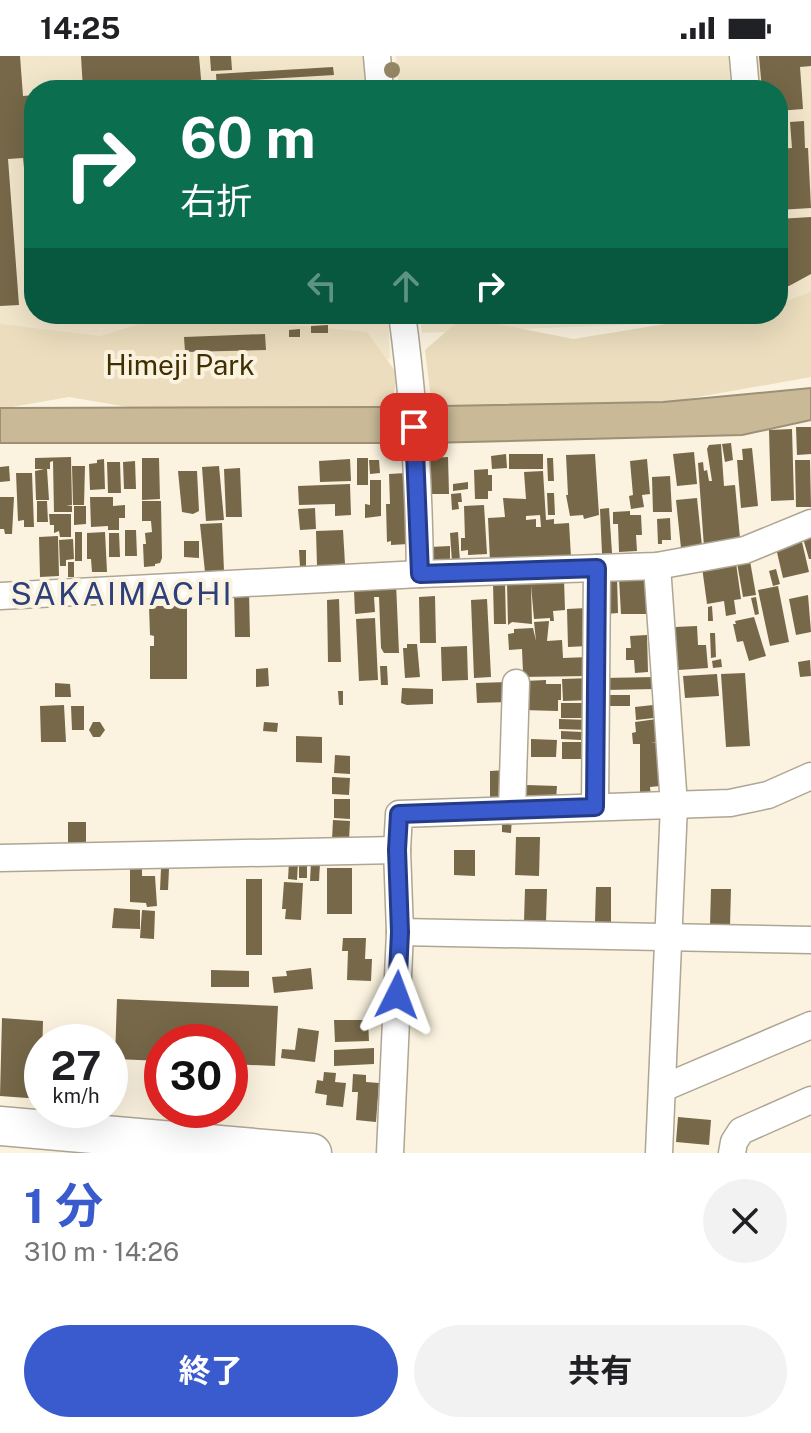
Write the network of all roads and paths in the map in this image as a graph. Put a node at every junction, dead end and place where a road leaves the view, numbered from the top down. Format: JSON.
{"nodes":[{"id":1,"x":377,"y":56,"type":"edge"},
{"id":2,"x":743,"y":56,"type":"edge"},
{"id":3,"x":379,"y":80,"type":"edge"},
{"id":4,"x":745,"y":80,"type":"edge"},
{"id":5,"x":403,"y":324,"type":"edge"},
{"id":6,"x":811,"y":523,"type":"edge"},
{"id":7,"x":657,"y":566,"type":"junction"},
{"id":8,"x":597,"y":568,"type":"junction"},
{"id":9,"x":420,"y":574,"type":"junction"},
{"id":10,"x":0,"y":596,"type":"edge"},
{"id":11,"x":516,"y":683,"type":"dead end"},
{"id":12,"x":811,"y":776,"type":"edge"},
{"id":13,"x":674,"y":805,"type":"junction"},
{"id":14,"x":595,"y":807,"type":"junction"},
{"id":15,"x":512,"y":810,"type":"junction"},
{"id":16,"x":397,"y":850,"type":"junction"},
{"id":17,"x":0,"y":858,"type":"edge"},
{"id":18,"x":400,"y":932,"type":"junction"},
{"id":19,"x":668,"y":938,"type":"junction"},
{"id":20,"x":811,"y":940,"type":"edge"},
{"id":21,"x":811,"y":1025,"type":"edge"},
{"id":22,"x":663,"y":1088,"type":"junction"},
{"id":23,"x":811,"y":1100,"type":"edge"},
{"id":24,"x":0,"y":1126,"type":"edge"},
{"id":25,"x":312,"y":1153,"type":"edge"},
{"id":26,"x":390,"y":1153,"type":"edge"},
{"id":27,"x":659,"y":1153,"type":"edge"},
{"id":28,"x":732,"y":1153,"type":"edge"}],
"edges":[{"from":1,"to":3,"type":"street"},
{"from":2,"to":4,"type":"street"},
{"from":5,"to":9,"type":"street"},
{"from":6,"to":7,"type":"street"},
{"from":7,"to":8,"type":"street"},
{"from":7,"to":13,"type":"street"},
{"from":8,"to":9,"type":"street"},
{"from":8,"to":14,"type":"street"},
{"from":9,"to":10,"type":"street"},
{"from":11,"to":15,"type":"street"},
{"from":12,"to":13,"type":"street"},
{"from":13,"to":14,"type":"street"},
{"from":13,"to":19,"type":"street"},
{"from":14,"to":15,"type":"street"},
{"from":15,"to":16,"type":"street"},
{"from":16,"to":17,"type":"street"},
{"from":16,"to":18,"type":"street"},
{"from":18,"to":19,"type":"street"},
{"from":18,"to":26,"type":"street"},
{"from":19,"to":20,"type":"street"},
{"from":19,"to":22,"type":"street"},
{"from":21,"to":22,"type":"street"},
{"from":22,"to":27,"type":"street"},
{"from":23,"to":28,"type":"street"},
{"from":24,"to":25,"type":"highway"}]}
